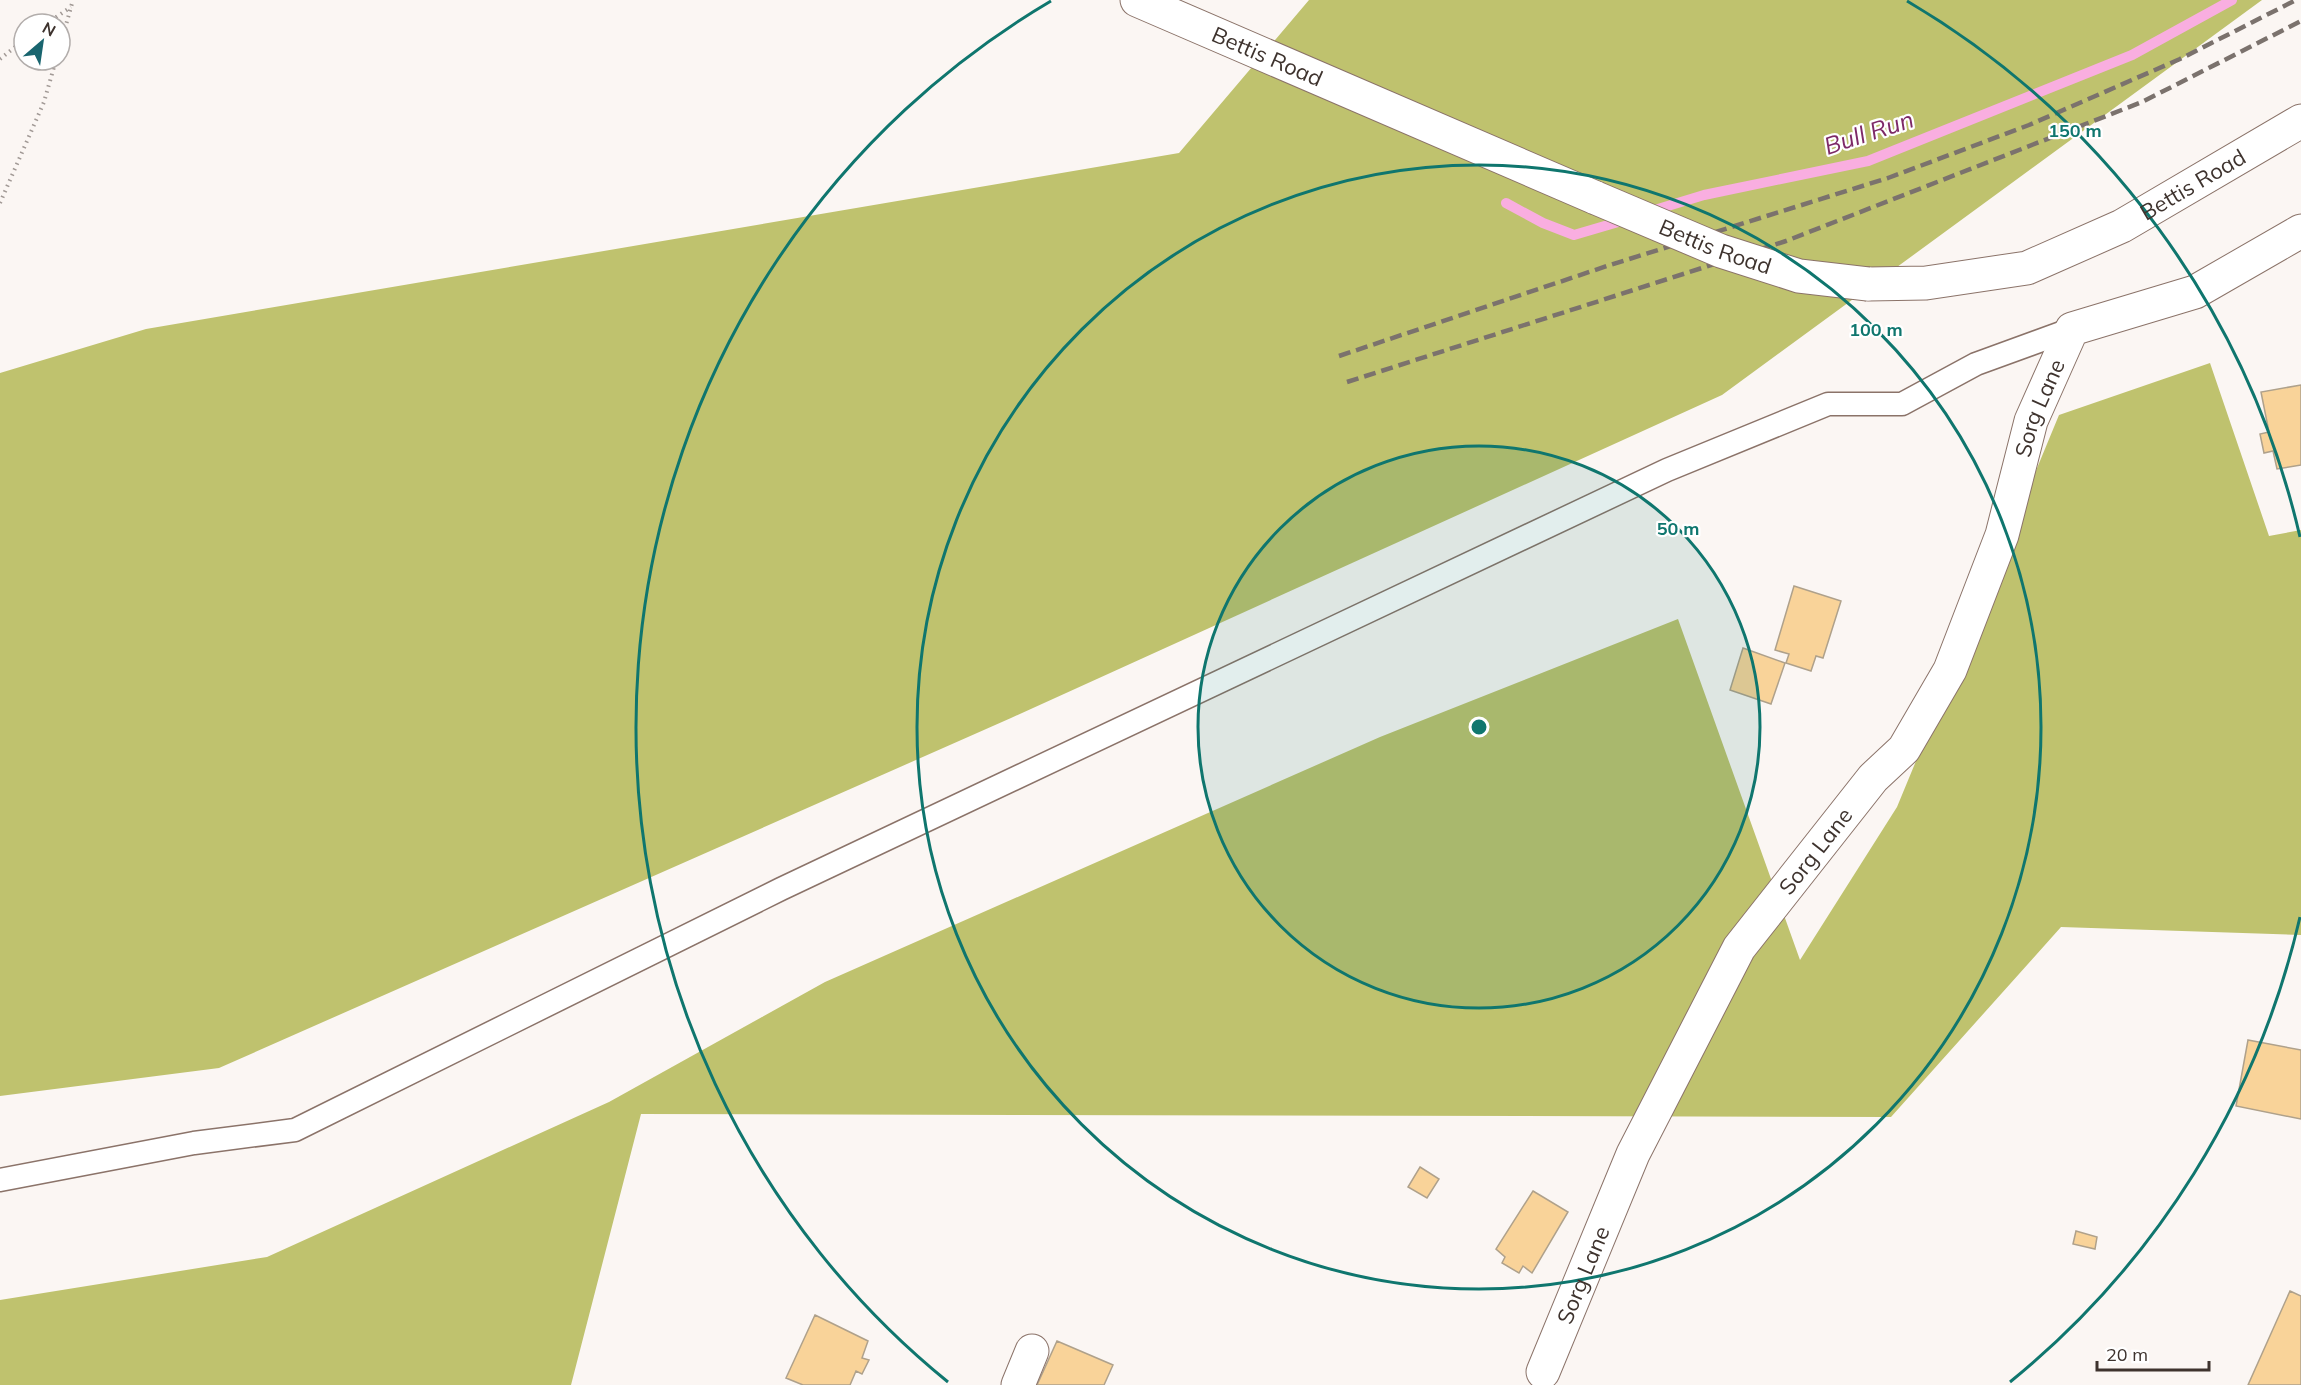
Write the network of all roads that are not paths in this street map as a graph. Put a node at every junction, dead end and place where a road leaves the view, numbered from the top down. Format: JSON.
{"nodes":[{"id":1,"x":1137,"y":0,"type":"edge"},
{"id":2,"x":2301,"y":121,"type":"edge"},
{"id":3,"x":2301,"y":231,"type":"edge"},
{"id":4,"x":2072,"y":329,"type":"junction"},
{"id":5,"x":0,"y":1180,"type":"edge"},
{"id":6,"x":1032,"y":1351,"type":"dead end"},
{"id":7,"x":1543,"y":1372,"type":"dead end"},
{"id":8,"x":1018,"y":1385,"type":"edge"}],
"edges":[{"from":1,"to":2,"type":"street","name":"Bettis Road","bridge":true},
{"from":3,"to":4,"type":"street"},
{"from":4,"to":5,"type":"lane"},
{"from":4,"to":7,"type":"street","name":"Sorg Lane"},
{"from":6,"to":8,"type":"street"}]}
